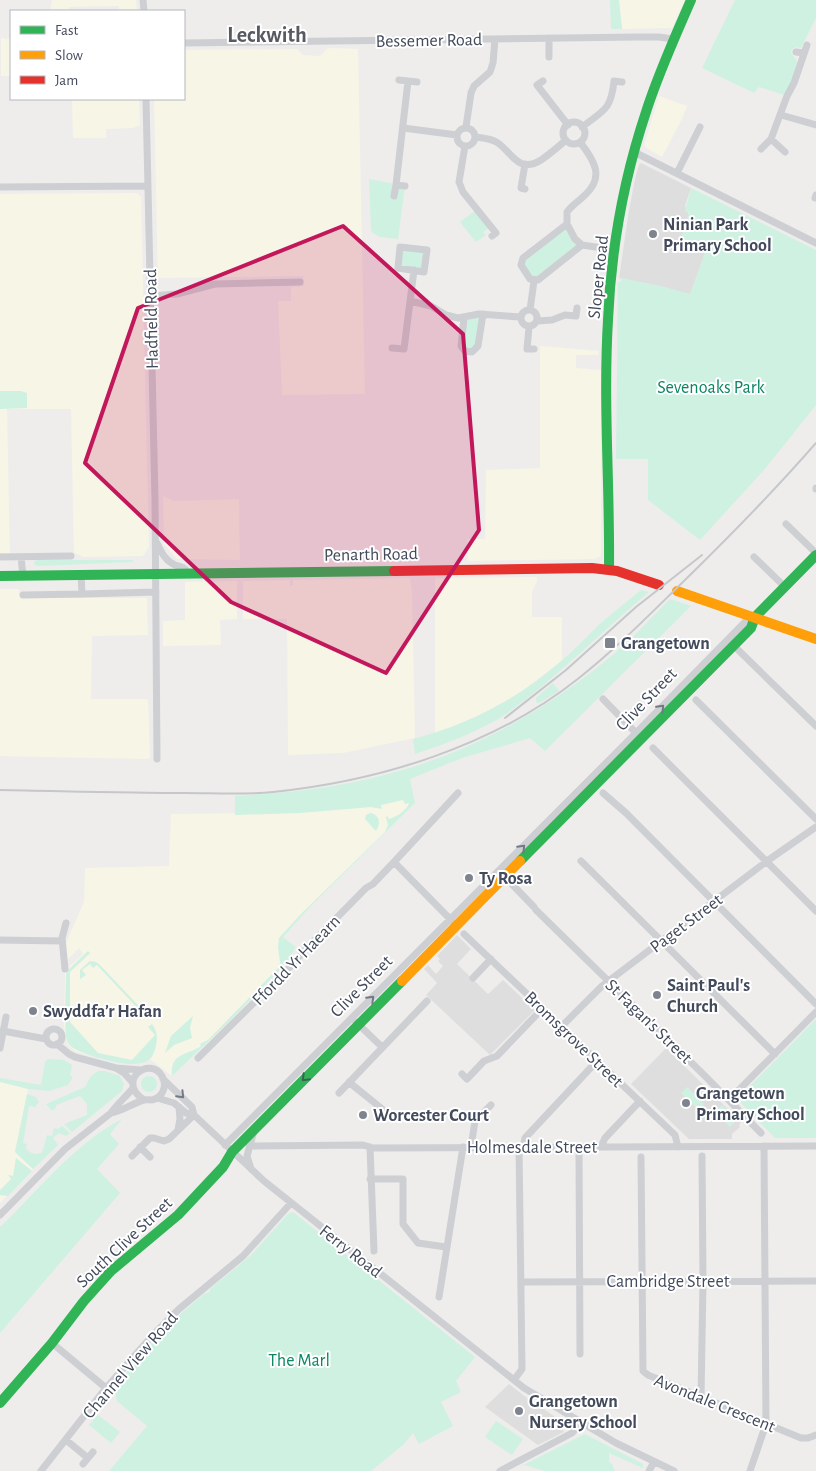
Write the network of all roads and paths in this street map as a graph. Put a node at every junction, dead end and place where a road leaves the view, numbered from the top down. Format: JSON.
{"nodes":[{"id":1,"x":691,"y":0,"type":"edge"},
{"id":2,"x":549,"y":38,"type":"junction"},
{"id":3,"x":495,"y":39,"type":"junction"},
{"id":4,"x":673,"y":39,"type":"junction"},
{"id":5,"x":185,"y":43,"type":"edge"},
{"id":6,"x":808,"y":45,"type":"dead end"},
{"id":7,"x":796,"y":52,"type":"dead end"},
{"id":8,"x":804,"y":53,"type":"junction"},
{"id":9,"x":549,"y":57,"type":"dead end"},
{"id":10,"x":399,"y":80,"type":"dead end"},
{"id":11,"x":408,"y":81,"type":"junction"},
{"id":12,"x":543,"y":81,"type":"dead end"},
{"id":13,"x":416,"y":82,"type":"dead end"},
{"id":14,"x":622,"y":82,"type":"dead end"},
{"id":15,"x":146,"y":100,"type":"edge"},
{"id":16,"x":781,"y":115,"type":"junction"},
{"id":17,"x":568,"y":124,"type":"junction"},
{"id":18,"x":816,"y":125,"type":"edge"},
{"id":19,"x":582,"y":127,"type":"junction"},
{"id":20,"x":403,"y":128,"type":"junction"},
{"id":21,"x":466,"y":128,"type":"junction"},
{"id":22,"x":700,"y":128,"type":"dead end"},
{"id":23,"x":457,"y":135,"type":"junction"},
{"id":24,"x":475,"y":137,"type":"junction"},
{"id":25,"x":771,"y":139,"type":"junction"},
{"id":26,"x":566,"y":140,"type":"junction"},
{"id":27,"x":580,"y":142,"type":"junction"},
{"id":28,"x":465,"y":146,"type":"junction"},
{"id":29,"x":761,"y":149,"type":"dead end"},
{"id":30,"x":634,"y":152,"type":"junction"},
{"id":31,"x":785,"y":152,"type":"dead end"},
{"id":32,"x":524,"y":164,"type":"junction"},
{"id":33,"x":677,"y":172,"type":"junction"},
{"id":34,"x":396,"y":185,"type":"junction"},
{"id":35,"x":147,"y":186,"type":"junction"},
{"id":36,"x":404,"y":186,"type":"dead end"},
{"id":37,"x":0,"y":187,"type":"edge"},
{"id":38,"x":525,"y":189,"type":"dead end"},
{"id":39,"x":394,"y":196,"type":"dead end"},
{"id":40,"x":567,"y":224,"type":"junction"},
{"id":41,"x":490,"y":226,"type":"junction"},
{"id":42,"x":483,"y":232,"type":"dead end"},
{"id":43,"x":492,"y":236,"type":"dead end"},
{"id":44,"x":816,"y":243,"type":"edge"},
{"id":45,"x":582,"y":245,"type":"junction"},
{"id":46,"x":616,"y":250,"type":"junction"},
{"id":47,"x":414,"y":270,"type":"junction"},
{"id":48,"x":534,"y":281,"type":"junction"},
{"id":49,"x":300,"y":282,"type":"dead end"},
{"id":50,"x":151,"y":296,"type":"junction"},
{"id":51,"x":410,"y":302,"type":"junction"},
{"id":52,"x":577,"y":308,"type":"dead end"},
{"id":53,"x":530,"y":310,"type":"junction"},
{"id":54,"x":483,"y":314,"type":"junction"},
{"id":55,"x":520,"y":317,"type":"junction"},
{"id":56,"x":464,"y":318,"type":"junction"},
{"id":57,"x":537,"y":321,"type":"junction"},
{"id":58,"x":529,"y":327,"type":"junction"},
{"id":59,"x":392,"y":348,"type":"dead end"},
{"id":60,"x":534,"y":349,"type":"dead end"},
{"id":61,"x":786,"y":524,"type":"dead end"},
{"id":62,"x":156,"y":540,"type":"junction"},
{"id":63,"x":816,"y":554,"type":"edge"},
{"id":64,"x":71,"y":556,"type":"dead end"},
{"id":65,"x":0,"y":557,"type":"edge"},
{"id":66,"x":21,"y":557,"type":"junction"},
{"id":67,"x":754,"y":557,"type":"dead end"},
{"id":68,"x":609,"y":570,"type":"junction"},
{"id":69,"x":156,"y":573,"type":"junction"},
{"id":70,"x":189,"y":573,"type":"junction"},
{"id":71,"x":81,"y":574,"type":"junction"},
{"id":72,"x":0,"y":576,"type":"edge"},
{"id":73,"x":23,"y":576,"type":"junction"},
{"id":74,"x":784,"y":587,"type":"junction"},
{"id":75,"x":156,"y":592,"type":"junction"},
{"id":76,"x":82,"y":594,"type":"junction"},
{"id":77,"x":23,"y":595,"type":"dead end"},
{"id":78,"x":755,"y":618,"type":"junction"},
{"id":79,"x":816,"y":639,"type":"edge"},
{"id":80,"x":730,"y":642,"type":"junction"},
{"id":81,"x":603,"y":698,"type":"dead end"},
{"id":82,"x":696,"y":700,"type":"dead end"},
{"id":83,"x":815,"y":723,"type":"edge"},
{"id":84,"x":639,"y":736,"type":"junction"},
{"id":85,"x":653,"y":748,"type":"dead end"},
{"id":86,"x":157,"y":759,"type":"dead end"},
{"id":87,"x":458,"y":793,"type":"dead end"},
{"id":88,"x":603,"y":793,"type":"dead end"},
{"id":89,"x":816,"y":819,"type":"edge"},
{"id":90,"x":816,"y":827,"type":"edge"},
{"id":91,"x":581,"y":861,"type":"dead end"},
{"id":92,"x":766,"y":861,"type":"junction"},
{"id":93,"x":394,"y":862,"type":"junction"},
{"id":94,"x":505,"y":877,"type":"junction"},
{"id":95,"x":714,"y":902,"type":"junction"},
{"id":96,"x":816,"y":911,"type":"edge"},
{"id":97,"x":453,"y":922,"type":"junction"},
{"id":98,"x":66,"y":923,"type":"dead end"},
{"id":99,"x":464,"y":934,"type":"dead end"},
{"id":100,"x":0,"y":940,"type":"edge"},
{"id":101,"x":62,"y":942,"type":"junction"},
{"id":102,"x":662,"y":942,"type":"junction"},
{"id":103,"x":491,"y":959,"type":"junction"},
{"id":104,"x":64,"y":969,"type":"dead end"},
{"id":105,"x":473,"y":978,"type":"dead end"},
{"id":106,"x":608,"y":981,"type":"junction"},
{"id":107,"x":427,"y":1001,"type":"dead end"},
{"id":108,"x":816,"y":1004,"type":"edge"},
{"id":109,"x":542,"y":1009,"type":"junction"},
{"id":110,"x":816,"y":1012,"type":"edge"},
{"id":111,"x":6,"y":1017,"type":"dead end"},
{"id":112,"x":355,"y":1021,"type":"junction"},
{"id":113,"x":561,"y":1027,"type":"junction"},
{"id":114,"x":4,"y":1031,"type":"junction"},
{"id":115,"x":46,"y":1039,"type":"junction"},
{"id":116,"x":57,"y":1044,"type":"junction"},
{"id":117,"x":382,"y":1047,"type":"junction"},
{"id":118,"x":0,"y":1048,"type":"edge"},
{"id":119,"x":775,"y":1054,"type":"junction"},
{"id":120,"x":198,"y":1058,"type":"dead end"},
{"id":121,"x":597,"y":1061,"type":"junction"},
{"id":122,"x":116,"y":1068,"type":"junction"},
{"id":123,"x":141,"y":1070,"type":"junction"},
{"id":124,"x":462,"y":1074,"type":"dead end"},
{"id":125,"x":164,"y":1079,"type":"junction"},
{"id":126,"x":349,"y":1082,"type":"junction"},
{"id":127,"x":133,"y":1086,"type":"junction"},
{"id":128,"x":339,"y":1093,"type":"dead end"},
{"id":129,"x":157,"y":1098,"type":"junction"},
{"id":130,"x":144,"y":1100,"type":"junction"},
{"id":131,"x":729,"y":1100,"type":"junction"},
{"id":132,"x":640,"y":1101,"type":"junction"},
{"id":133,"x":490,"y":1105,"type":"dead end"},
{"id":134,"x":179,"y":1107,"type":"junction"},
{"id":135,"x":112,"y":1113,"type":"junction"},
{"id":136,"x":194,"y":1115,"type":"junction"},
{"id":137,"x":390,"y":1116,"type":"dead end"},
{"id":138,"x":178,"y":1130,"type":"junction"},
{"id":139,"x":254,"y":1130,"type":"junction"},
{"id":140,"x":761,"y":1133,"type":"dead end"},
{"id":141,"x":249,"y":1146,"type":"junction"},
{"id":142,"x":764,"y":1146,"type":"junction"},
{"id":143,"x":816,"y":1146,"type":"edge"},
{"id":144,"x":140,"y":1147,"type":"junction"},
{"id":145,"x":370,"y":1147,"type":"junction"},
{"id":146,"x":521,"y":1147,"type":"junction"},
{"id":147,"x":579,"y":1147,"type":"junction"},
{"id":148,"x":602,"y":1147,"type":"junction"},
{"id":149,"x":678,"y":1147,"type":"junction"},
{"id":150,"x":229,"y":1148,"type":"junction"},
{"id":151,"x":463,"y":1148,"type":"junction"},
{"id":152,"x":472,"y":1148,"type":"junction"},
{"id":153,"x":132,"y":1156,"type":"dead end"},
{"id":154,"x":702,"y":1156,"type":"dead end"},
{"id":155,"x":150,"y":1157,"type":"dead end"},
{"id":156,"x":641,"y":1157,"type":"dead end"},
{"id":157,"x":251,"y":1169,"type":"junction"},
{"id":158,"x":370,"y":1179,"type":"junction"},
{"id":159,"x":291,"y":1203,"type":"junction"},
{"id":160,"x":0,"y":1215,"type":"edge"},
{"id":161,"x":446,"y":1247,"type":"junction"},
{"id":162,"x":374,"y":1251,"type":"dead end"},
{"id":163,"x":703,"y":1281,"type":"junction"},
{"id":164,"x":816,"y":1281,"type":"edge"},
{"id":165,"x":521,"y":1282,"type":"junction"},
{"id":166,"x":580,"y":1282,"type":"junction"},
{"id":167,"x":641,"y":1282,"type":"junction"},
{"id":168,"x":765,"y":1282,"type":"junction"},
{"id":169,"x":439,"y":1297,"type":"dead end"},
{"id":170,"x":52,"y":1343,"type":"junction"},
{"id":171,"x":580,"y":1354,"type":"dead end"},
{"id":172,"x":514,"y":1380,"type":"junction"},
{"id":173,"x":106,"y":1388,"type":"junction"},
{"id":174,"x":701,"y":1397,"type":"junction"},
{"id":175,"x":0,"y":1403,"type":"edge"},
{"id":176,"x":581,"y":1423,"type":"junction"},
{"id":177,"x":766,"y":1424,"type":"junction"},
{"id":178,"x":816,"y":1434,"type":"edge"},
{"id":179,"x":66,"y":1440,"type":"junction"},
{"id":180,"x":88,"y":1458,"type":"dead end"},
{"id":181,"x":654,"y":1462,"type":"junction"},
{"id":182,"x":514,"y":1468,"type":"edge"},
{"id":183,"x":41,"y":1471,"type":"edge"},
{"id":184,"x":500,"y":1471,"type":"edge"},
{"id":185,"x":649,"y":1471,"type":"edge"},
{"id":186,"x":674,"y":1471,"type":"edge"},
{"id":187,"x":750,"y":1471,"type":"edge"}],
"edges":[{"from":1,"to":4,"type":"street","name":"Sloper Road"},
{"from":2,"to":3,"type":"street","name":"Bessemer Road"},
{"from":2,"to":4,"type":"street","name":"Bessemer Road"},
{"from":2,"to":9,"type":"street"},
{"from":3,"to":5,"type":"street","name":"Bessemer Road"},
{"from":3,"to":21,"type":"street"},
{"from":4,"to":30,"type":"street","name":"Sloper Road"},
{"from":6,"to":8,"type":"street"},
{"from":7,"to":8,"type":"street"},
{"from":8,"to":16,"type":"street"},
{"from":10,"to":11,"type":"street"},
{"from":11,"to":13,"type":"street"},
{"from":11,"to":20,"type":"street"},
{"from":12,"to":17,"type":"street"},
{"from":14,"to":19,"type":"street"},
{"from":15,"to":35,"type":"street","name":"Hadfield Road"},
{"from":16,"to":18,"type":"street"},
{"from":16,"to":25,"type":"street"},
{"from":17,"to":19,"type":"street"},
{"from":17,"to":26,"type":"street"},
{"from":19,"to":27,"type":"street"},
{"from":20,"to":23,"type":"street"},
{"from":20,"to":34,"type":"street"},
{"from":21,"to":23,"type":"street"},
{"from":21,"to":24,"type":"street"},
{"from":22,"to":33,"type":"street"},
{"from":23,"to":28,"type":"street"},
{"from":24,"to":28,"type":"street"},
{"from":24,"to":32,"type":"street"},
{"from":25,"to":29,"type":"street"},
{"from":25,"to":31,"type":"street"},
{"from":26,"to":27,"type":"street"},
{"from":26,"to":32,"type":"street"},
{"from":27,"to":40,"type":"street"},
{"from":28,"to":41,"type":"street"},
{"from":30,"to":33,"type":"street"},
{"from":30,"to":46,"type":"street","name":"Sloper Road"},
{"from":32,"to":38,"type":"street"},
{"from":33,"to":44,"type":"street"},
{"from":34,"to":36,"type":"street"},
{"from":34,"to":39,"type":"street"},
{"from":35,"to":37,"type":"street"},
{"from":35,"to":50,"type":"street","name":"Hadfield Road"},
{"from":40,"to":45,"type":"street"},
{"from":40,"to":48,"type":"street"},
{"from":41,"to":42,"type":"street"},
{"from":41,"to":43,"type":"street"},
{"from":45,"to":46,"type":"street"},
{"from":45,"to":48,"type":"street"},
{"from":46,"to":68,"type":"street","name":"Sloper Road"},
{"from":47,"to":47,"type":"street"},
{"from":47,"to":51,"type":"street"},
{"from":48,"to":53,"type":"street"},
{"from":49,"to":50,"type":"street"},
{"from":50,"to":62,"type":"street","name":"Hadfield Road"},
{"from":51,"to":56,"type":"street"},
{"from":51,"to":59,"type":"street"},
{"from":52,"to":57,"type":"street"},
{"from":53,"to":55,"type":"street"},
{"from":53,"to":57,"type":"street"},
{"from":54,"to":55,"type":"street"},
{"from":54,"to":56,"type":"street"},
{"from":54,"to":56,"type":"street"},
{"from":55,"to":58,"type":"street"},
{"from":57,"to":58,"type":"street"},
{"from":58,"to":60,"type":"street"},
{"from":61,"to":63,"type":"street"},
{"from":62,"to":69,"type":"street","name":"Hadfield Road"},
{"from":62,"to":70,"type":"street"},
{"from":63,"to":74,"type":"street","name":"Clive Street"},
{"from":64,"to":66,"type":"street"},
{"from":65,"to":66,"type":"street"},
{"from":66,"to":73,"type":"street"},
{"from":67,"to":74,"type":"street"},
{"from":68,"to":70,"type":"street","name":"Penarth Road"},
{"from":68,"to":78,"type":"street","name":"Penarth Road"},
{"from":69,"to":70,"type":"street","name":"Penarth Road"},
{"from":69,"to":71,"type":"street","name":"Penarth Road"},
{"from":69,"to":75,"type":"street","name":"Hadfield Road"},
{"from":71,"to":73,"type":"street","name":"Penarth Road"},
{"from":71,"to":76,"type":"street"},
{"from":72,"to":73,"type":"street","name":"Penarth Road"},
{"from":74,"to":78,"type":"street","name":"Clive Street"},
{"from":75,"to":76,"type":"street"},
{"from":75,"to":86,"type":"street","name":"Hadfield Road"},
{"from":76,"to":77,"type":"street"},
{"from":78,"to":79,"type":"street","name":"Penarth Road"},
{"from":78,"to":80,"type":"street","name":"Clive Street"},
{"from":80,"to":83,"type":"street"},
{"from":80,"to":84,"type":"street","name":"Clive Street"},
{"from":81,"to":84,"type":"street"},
{"from":82,"to":89,"type":"street"},
{"from":84,"to":94,"type":"street","name":"Clive Street"},
{"from":97,"to":84,"type":"street","name":"Clive Street","one_way":true},
{"from":85,"to":92,"type":"street"},
{"from":87,"to":93,"type":"street","name":"Ffordd Yr Haearn"},
{"from":88,"to":95,"type":"street"},
{"from":90,"to":92,"type":"street","name":"Paget Street"},
{"from":91,"to":102,"type":"street"},
{"from":92,"to":95,"type":"street","name":"Paget Street"},
{"from":92,"to":96,"type":"street"},
{"from":93,"to":97,"type":"street"},
{"from":93,"to":120,"type":"street","name":"Ffordd Yr Haearn"},
{"from":94,"to":97,"type":"street","name":"Clive Street"},
{"from":94,"to":106,"type":"street","name":"St Fagan's Street"},
{"from":95,"to":102,"type":"street","name":"Paget Street"},
{"from":95,"to":108,"type":"street"},
{"from":97,"to":112,"type":"street","name":"Clive Street"},
{"from":98,"to":101,"type":"street"},
{"from":99,"to":103,"type":"street","name":"Bromsgrove Street"},
{"from":100,"to":101,"type":"street"},
{"from":101,"to":104,"type":"street"},
{"from":102,"to":106,"type":"street","name":"Paget Street"},
{"from":102,"to":119,"type":"street"},
{"from":103,"to":105,"type":"street"},
{"from":103,"to":109,"type":"street","name":"Bromsgrove Street"},
{"from":106,"to":113,"type":"street","name":"Paget Street"},
{"from":106,"to":131,"type":"street","name":"St Fagan's Street"},
{"from":107,"to":117,"type":"street"},
{"from":109,"to":113,"type":"street","name":"Bromsgrove Street"},
{"from":109,"to":124,"type":"street"},
{"from":110,"to":119,"type":"street"},
{"from":111,"to":114,"type":"street"},
{"from":112,"to":117,"type":"street"},
{"from":112,"to":139,"type":"street","name":"Clive Street","one_way":true},
{"from":112,"to":150,"type":"street","name":"Clive Street"},
{"from":113,"to":121,"type":"street","name":"Bromsgrove Street"},
{"from":114,"to":115,"type":"street"},
{"from":114,"to":118,"type":"street"},
{"from":115,"to":116,"type":"street"},
{"from":115,"to":116,"type":"street"},
{"from":116,"to":122,"type":"street","name":"Ferry Road"},
{"from":117,"to":126,"type":"street"},
{"from":119,"to":131,"type":"street"},
{"from":121,"to":132,"type":"street","name":"Bromsgrove Street"},
{"from":121,"to":146,"type":"street"},
{"from":122,"to":123,"type":"street","name":"Ferry Road"},
{"from":122,"to":127,"type":"street"},
{"from":123,"to":125,"type":"street","name":"Ferry Road"},
{"from":123,"to":127,"type":"street"},
{"from":125,"to":129,"type":"street"},
{"from":125,"to":136,"type":"street","name":"Ferry Road","one_way":true},
{"from":126,"to":128,"type":"street"},
{"from":126,"to":137,"type":"street"},
{"from":127,"to":130,"type":"street"},
{"from":127,"to":135,"type":"street"},
{"from":129,"to":130,"type":"street"},
{"from":129,"to":134,"type":"street","name":"Ferry Road"},
{"from":130,"to":135,"type":"street"},
{"from":131,"to":140,"type":"street","name":"St Fagan's Street"},
{"from":132,"to":148,"type":"street"},
{"from":132,"to":149,"type":"street","name":"Bromsgrove Street"},
{"from":133,"to":152,"type":"street"},
{"from":134,"to":136,"type":"street","name":"Ferry Road"},
{"from":134,"to":138,"type":"street"},
{"from":135,"to":160,"type":"street"},
{"from":136,"to":138,"type":"street"},
{"from":136,"to":150,"type":"street","name":"Ferry Road"},
{"from":138,"to":144,"type":"street"},
{"from":139,"to":141,"type":"street","name":"Clive Street"},
{"from":139,"to":150,"type":"street","name":"Clive Street"},
{"from":141,"to":145,"type":"street","name":"Holmesdale Street"},
{"from":141,"to":157,"type":"street","name":"Clive Street"},
{"from":142,"to":143,"type":"street","name":"Holmesdale Street"},
{"from":142,"to":149,"type":"street","name":"Holmesdale Street"},
{"from":142,"to":168,"type":"street"},
{"from":144,"to":153,"type":"street"},
{"from":144,"to":155,"type":"street"},
{"from":145,"to":151,"type":"street","name":"Holmesdale Street"},
{"from":145,"to":158,"type":"street"},
{"from":146,"to":147,"type":"street","name":"Holmesdale Street"},
{"from":146,"to":152,"type":"street","name":"Holmesdale Street"},
{"from":146,"to":165,"type":"street"},
{"from":147,"to":148,"type":"street","name":"Holmesdale Street"},
{"from":147,"to":166,"type":"street"},
{"from":148,"to":149,"type":"street","name":"Holmesdale Street"},
{"from":150,"to":157,"type":"street","name":"Ferry Road"},
{"from":150,"to":170,"type":"street","name":"South Clive Street"},
{"from":151,"to":152,"type":"street","name":"Holmesdale Street"},
{"from":151,"to":161,"type":"street"},
{"from":154,"to":163,"type":"street"},
{"from":156,"to":167,"type":"street"},
{"from":157,"to":159,"type":"street","name":"Ferry Road"},
{"from":158,"to":161,"type":"street"},
{"from":158,"to":162,"type":"street"},
{"from":159,"to":172,"type":"street","name":"Ferry Road"},
{"from":159,"to":173,"type":"street","name":"Channel View Road"},
{"from":161,"to":169,"type":"street"},
{"from":163,"to":167,"type":"street","name":"Cambridge Street"},
{"from":163,"to":168,"type":"street","name":"Cambridge Street"},
{"from":163,"to":174,"type":"street"},
{"from":164,"to":168,"type":"street","name":"Cambridge Street"},
{"from":165,"to":166,"type":"street","name":"Cambridge Street"},
{"from":165,"to":172,"type":"street"},
{"from":166,"to":167,"type":"street","name":"Cambridge Street"},
{"from":166,"to":171,"type":"street"},
{"from":167,"to":174,"type":"street","name":"Avondale Crescent"},
{"from":168,"to":177,"type":"street"},
{"from":170,"to":173,"type":"street"},
{"from":170,"to":175,"type":"street","name":"South Clive Street"},
{"from":172,"to":176,"type":"street","name":"Ferry Road"},
{"from":173,"to":179,"type":"street","name":"Channel View Road"},
{"from":174,"to":177,"type":"street","name":"Avondale Crescent"},
{"from":176,"to":181,"type":"street","name":"Ferry Road"},
{"from":176,"to":182,"type":"street"},
{"from":177,"to":178,"type":"street","name":"Avondale Crescent"},
{"from":177,"to":187,"type":"street"},
{"from":179,"to":180,"type":"street"},
{"from":179,"to":183,"type":"street","name":"Channel View Road"},
{"from":181,"to":185,"type":"street"},
{"from":181,"to":186,"type":"street","name":"Ferry Road"},
{"from":182,"to":184,"type":"street"}]}
